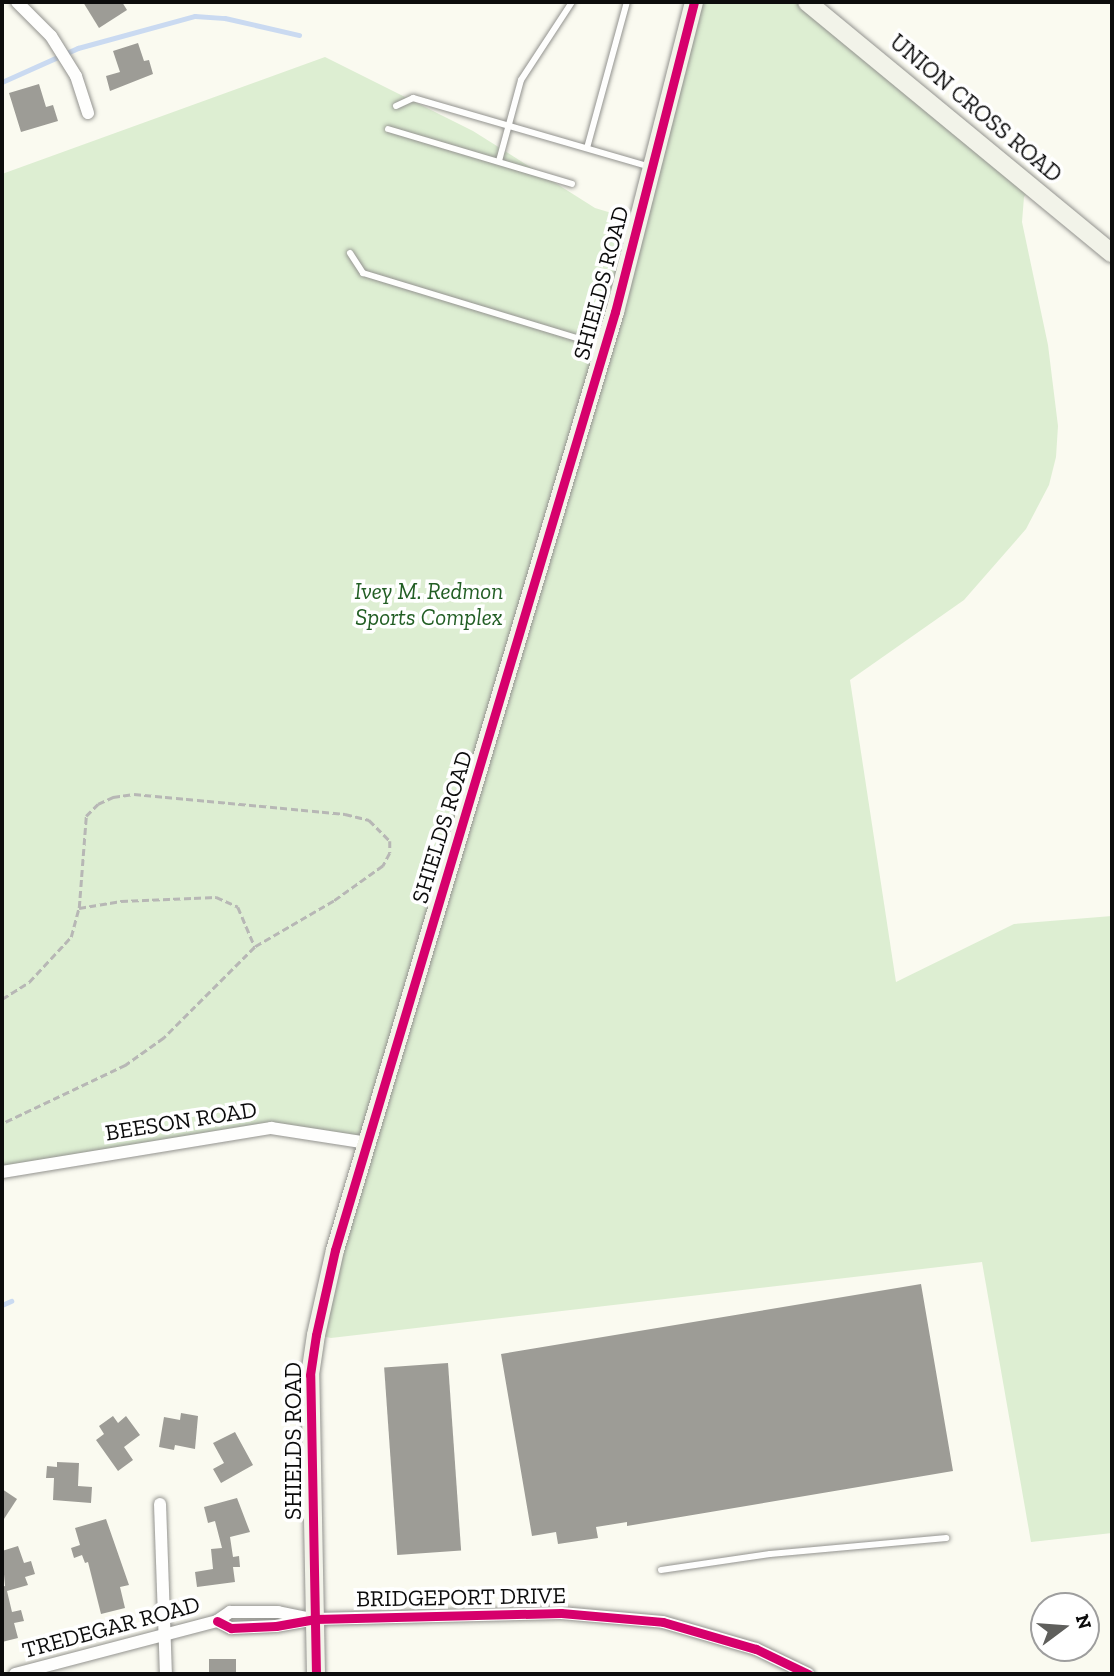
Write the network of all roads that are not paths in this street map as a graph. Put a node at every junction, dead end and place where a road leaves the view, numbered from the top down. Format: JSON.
{"nodes":[{"id":1,"x":17,"y":2,"type":"edge"},
{"id":2,"x":572,"y":2,"type":"edge"},
{"id":3,"x":627,"y":2,"type":"edge"},
{"id":4,"x":694,"y":2,"type":"edge"},
{"id":5,"x":807,"y":2,"type":"edge"},
{"id":6,"x":396,"y":106,"type":"dead end"},
{"id":7,"x":88,"y":113,"type":"dead end"},
{"id":8,"x":509,"y":126,"type":"junction"},
{"id":9,"x":388,"y":129,"type":"dead end"},
{"id":10,"x":587,"y":148,"type":"junction"},
{"id":11,"x":499,"y":162,"type":"junction"},
{"id":12,"x":652,"y":167,"type":"junction"},
{"id":13,"x":572,"y":184,"type":"dead end"},
{"id":14,"x":350,"y":253,"type":"dead end"},
{"id":15,"x":1112,"y":253,"type":"edge"},
{"id":16,"x":605,"y":346,"type":"junction"},
{"id":17,"x":368,"y":1143,"type":"junction"},
{"id":18,"x":2,"y":1172,"type":"edge"},
{"id":19,"x":160,"y":1504,"type":"dead end"},
{"id":20,"x":946,"y":1538,"type":"dead end"},
{"id":21,"x":661,"y":1570,"type":"dead end"},
{"id":22,"x":315,"y":1619,"type":"junction"},
{"id":23,"x":165,"y":1633,"type":"junction"},
{"id":24,"x":15,"y":1674,"type":"edge"},
{"id":25,"x":166,"y":1674,"type":"edge"},
{"id":26,"x":316,"y":1674,"type":"edge"},
{"id":27,"x":808,"y":1674,"type":"edge"}],
"edges":[{"from":1,"to":7,"type":"street"},
{"from":2,"to":8,"type":"lane"},
{"from":3,"to":10,"type":"lane"},
{"from":4,"to":12,"type":"street","name":"SHIELDS ROAD"},
{"from":5,"to":15,"type":"street","name":"UNION CROSS ROAD"},
{"from":6,"to":8,"type":"lane"},
{"from":8,"to":10,"type":"lane"},
{"from":8,"to":11,"type":"lane"},
{"from":9,"to":11,"type":"lane"},
{"from":10,"to":12,"type":"lane"},
{"from":11,"to":13,"type":"lane"},
{"from":12,"to":16,"type":"street","name":"SHIELDS ROAD"},
{"from":14,"to":16,"type":"lane"},
{"from":16,"to":17,"type":"street","name":"SHIELDS ROAD"},
{"from":17,"to":18,"type":"street","name":"BEESON ROAD"},
{"from":17,"to":22,"type":"street","name":"SHIELDS ROAD"},
{"from":19,"to":23,"type":"street"},
{"from":20,"to":21,"type":"lane"},
{"from":22,"to":23,"type":"street","name":"TREDEGAR ROAD"},
{"from":22,"to":26,"type":"street","name":"SHIELDS ROAD"},
{"from":22,"to":27,"type":"street","name":"BRIDGEPORT DRIVE"},
{"from":23,"to":24,"type":"street","name":"TREDEGAR ROAD"},
{"from":23,"to":25,"type":"street"}]}
